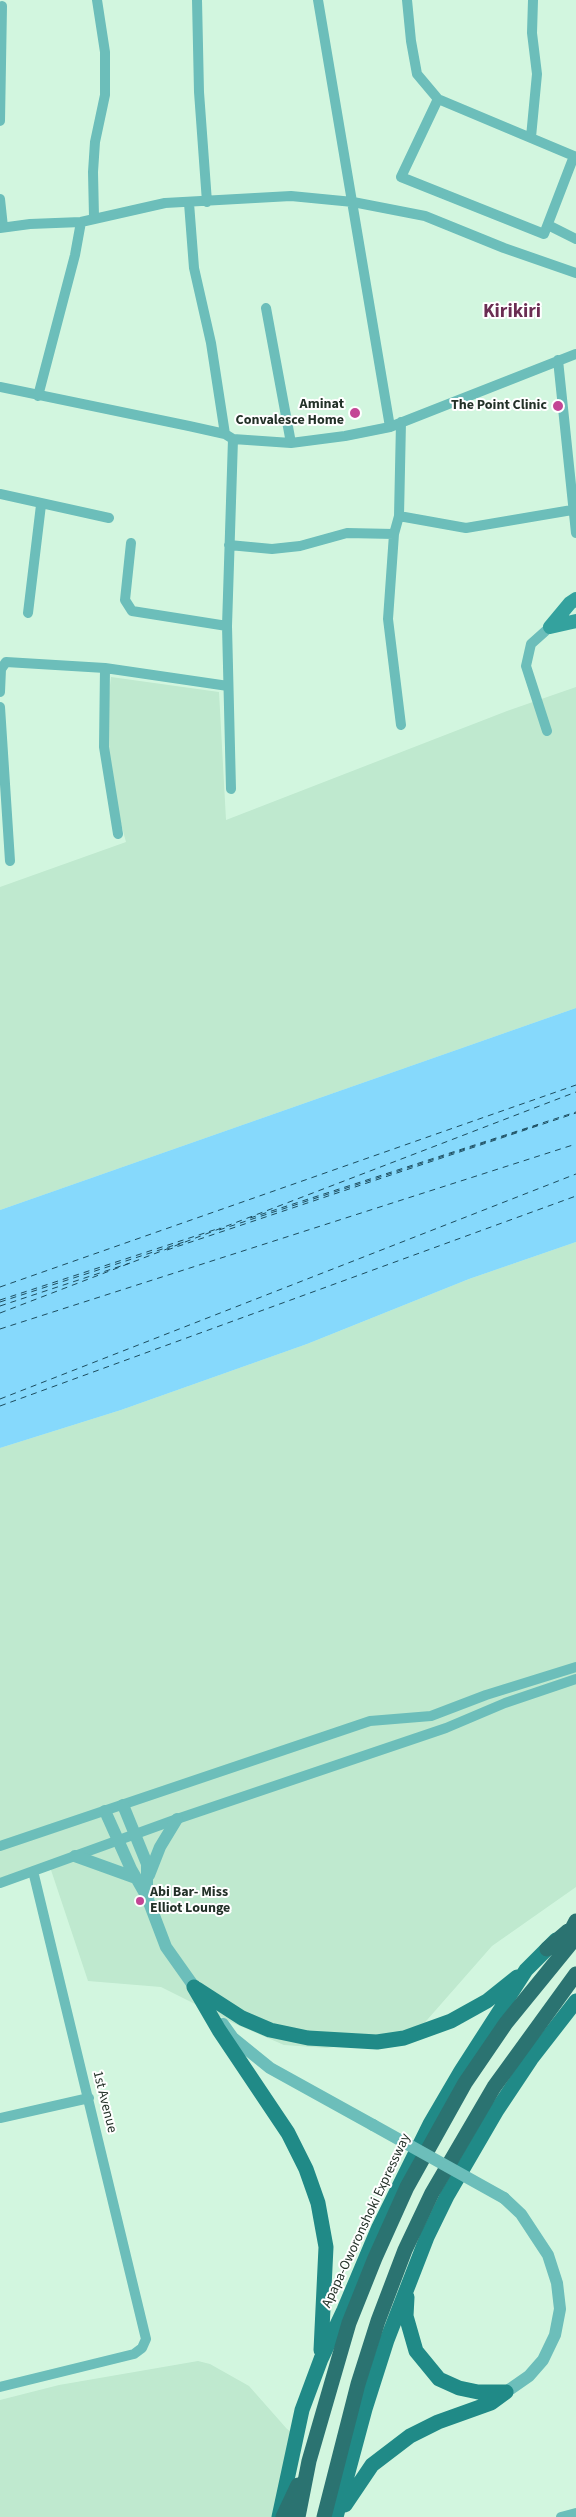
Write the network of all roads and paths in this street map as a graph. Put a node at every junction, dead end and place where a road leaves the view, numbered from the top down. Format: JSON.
{"nodes":[{"id":1,"x":98,"y":0,"type":"edge"},
{"id":2,"x":198,"y":0,"type":"edge"},
{"id":3,"x":318,"y":0,"type":"edge"},
{"id":4,"x":407,"y":0,"type":"edge"},
{"id":5,"x":533,"y":0,"type":"edge"},
{"id":6,"x":2,"y":6,"type":"dead end"},
{"id":7,"x":438,"y":99,"type":"junction"},
{"id":8,"x":0,"y":121,"type":"edge"},
{"id":9,"x":531,"y":137,"type":"junction"},
{"id":10,"x":575,"y":156,"type":"edge"},
{"id":11,"x":0,"y":198,"type":"edge"},
{"id":12,"x":208,"y":202,"type":"junction"},
{"id":13,"x":353,"y":202,"type":"junction"},
{"id":14,"x":189,"y":203,"type":"junction"},
{"id":15,"x":94,"y":217,"type":"junction"},
{"id":16,"x":81,"y":222,"type":"junction"},
{"id":17,"x":548,"y":225,"type":"junction"},
{"id":18,"x":1,"y":228,"type":"edge"},
{"id":19,"x":576,"y":239,"type":"edge"},
{"id":20,"x":576,"y":273,"type":"edge"},
{"id":21,"x":266,"y":308,"type":"dead end"},
{"id":22,"x":576,"y":354,"type":"edge"},
{"id":23,"x":558,"y":360,"type":"junction"},
{"id":24,"x":0,"y":387,"type":"edge"},
{"id":25,"x":38,"y":396,"type":"junction"},
{"id":26,"x":401,"y":422,"type":"junction"},
{"id":27,"x":390,"y":427,"type":"junction"},
{"id":28,"x":229,"y":437,"type":"junction"},
{"id":29,"x":291,"y":443,"type":"junction"},
{"id":30,"x":0,"y":494,"type":"edge"},
{"id":31,"x":41,"y":505,"type":"junction"},
{"id":32,"x":572,"y":510,"type":"junction"},
{"id":33,"x":400,"y":516,"type":"junction"},
{"id":34,"x":109,"y":518,"type":"dead end"},
{"id":35,"x":576,"y":533,"type":"edge"},
{"id":36,"x":394,"y":534,"type":"junction"},
{"id":37,"x":131,"y":543,"type":"dead end"},
{"id":38,"x":229,"y":545,"type":"junction"},
{"id":39,"x":576,"y":600,"type":"edge"},
{"id":40,"x":28,"y":613,"type":"dead end"},
{"id":41,"x":576,"y":621,"type":"edge"},
{"id":42,"x":227,"y":626,"type":"junction"},
{"id":43,"x":550,"y":627,"type":"junction"},
{"id":44,"x":106,"y":668,"type":"junction"},
{"id":45,"x":228,"y":686,"type":"junction"},
{"id":46,"x":0,"y":692,"type":"edge"},
{"id":47,"x":0,"y":707,"type":"edge"},
{"id":48,"x":401,"y":725,"type":"dead end"},
{"id":49,"x":547,"y":731,"type":"dead end"},
{"id":50,"x":231,"y":789,"type":"dead end"},
{"id":51,"x":118,"y":834,"type":"dead end"},
{"id":52,"x":10,"y":860,"type":"dead end"},
{"id":53,"x":576,"y":1667,"type":"edge"},
{"id":54,"x":576,"y":1679,"type":"edge"},
{"id":55,"x":123,"y":1805,"type":"junction"},
{"id":56,"x":105,"y":1811,"type":"junction"},
{"id":57,"x":177,"y":1819,"type":"junction"},
{"id":58,"x":134,"y":1835,"type":"junction"},
{"id":59,"x":118,"y":1841,"type":"junction"},
{"id":60,"x":0,"y":1846,"type":"edge"},
{"id":61,"x":75,"y":1856,"type":"junction"},
{"id":62,"x":33,"y":1871,"type":"junction"},
{"id":63,"x":142,"y":1878,"type":"junction"},
{"id":64,"x":0,"y":1883,"type":"edge"},
{"id":65,"x":575,"y":1927,"type":"edge"},
{"id":66,"x":552,"y":1953,"type":"junction"},
{"id":67,"x":526,"y":1970,"type":"junction"},
{"id":68,"x":576,"y":1974,"type":"edge"},
{"id":69,"x":194,"y":1987,"type":"junction"},
{"id":70,"x":576,"y":2001,"type":"edge"},
{"id":71,"x":89,"y":2098,"type":"junction"},
{"id":72,"x":0,"y":2118,"type":"edge"},
{"id":73,"x":408,"y":2282,"type":"junction"},
{"id":74,"x":320,"y":2359,"type":"junction"},
{"id":75,"x":0,"y":2387,"type":"edge"},
{"id":76,"x":506,"y":2392,"type":"junction"},
{"id":77,"x":309,"y":2461,"type":"junction"},
{"id":78,"x":291,"y":2488,"type":"junction"},
{"id":79,"x":576,"y":2513,"type":"edge"},
{"id":80,"x":281,"y":2517,"type":"edge"},
{"id":81,"x":296,"y":2517,"type":"edge"},
{"id":82,"x":324,"y":2517,"type":"edge"},
{"id":83,"x":337,"y":2517,"type":"edge"},
{"id":84,"x":560,"y":2517,"type":"edge"}],
"edges":[{"from":1,"to":15,"type":"street"},
{"from":2,"to":12,"type":"street"},
{"from":3,"to":13,"type":"street"},
{"from":4,"to":7,"type":"street"},
{"from":5,"to":9,"type":"street"},
{"from":6,"to":8,"type":"street"},
{"from":7,"to":9,"type":"street"},
{"from":7,"to":17,"type":"street"},
{"from":9,"to":10,"type":"street"},
{"from":10,"to":17,"type":"street"},
{"from":11,"to":18,"type":"street"},
{"from":12,"to":13,"type":"street"},
{"from":12,"to":14,"type":"street"},
{"from":13,"to":20,"type":"street"},
{"from":13,"to":27,"type":"street"},
{"from":14,"to":15,"type":"street"},
{"from":14,"to":28,"type":"street"},
{"from":15,"to":16,"type":"street"},
{"from":16,"to":18,"type":"street"},
{"from":16,"to":25,"type":"street"},
{"from":17,"to":19,"type":"street"},
{"from":21,"to":29,"type":"street"},
{"from":22,"to":23,"type":"street"},
{"from":23,"to":26,"type":"street"},
{"from":23,"to":32,"type":"street"},
{"from":24,"to":25,"type":"street"},
{"from":25,"to":28,"type":"street"},
{"from":26,"to":27,"type":"street"},
{"from":26,"to":33,"type":"street"},
{"from":27,"to":29,"type":"street"},
{"from":28,"to":29,"type":"street"},
{"from":28,"to":38,"type":"street"},
{"from":30,"to":31,"type":"street"},
{"from":31,"to":34,"type":"street"},
{"from":31,"to":40,"type":"street"},
{"from":32,"to":33,"type":"street"},
{"from":32,"to":35,"type":"street"},
{"from":33,"to":36,"type":"street"},
{"from":36,"to":38,"type":"street"},
{"from":36,"to":48,"type":"street"},
{"from":37,"to":42,"type":"street"},
{"from":38,"to":42,"type":"street"},
{"from":39,"to":43,"type":"main road"},
{"from":41,"to":43,"type":"main road"},
{"from":42,"to":45,"type":"street"},
{"from":43,"to":49,"type":"street"},
{"from":44,"to":45,"type":"street"},
{"from":44,"to":46,"type":"street"},
{"from":44,"to":51,"type":"street"},
{"from":45,"to":50,"type":"street"},
{"from":47,"to":52,"type":"street"},
{"from":53,"to":55,"type":"street"},
{"from":54,"to":57,"type":"street"},
{"from":55,"to":56,"type":"street"},
{"from":55,"to":58,"type":"street"},
{"from":56,"to":59,"type":"street"},
{"from":56,"to":60,"type":"street"},
{"from":57,"to":58,"type":"street"},
{"from":57,"to":63,"type":"street"},
{"from":58,"to":59,"type":"street"},
{"from":58,"to":63,"type":"street"},
{"from":59,"to":61,"type":"street"},
{"from":59,"to":63,"type":"street"},
{"from":61,"to":62,"type":"street"},
{"from":61,"to":63,"type":"street"},
{"from":62,"to":64,"type":"street"},
{"from":62,"to":71,"type":"street","name":"1st Avenue"},
{"from":63,"to":69,"type":"street"},
{"from":65,"to":66,"type":"highway","name":"Apapa-Oworonshoki Expressway"},
{"from":66,"to":67,"type":"main road","name":"Apapa-Oworonshoki Expressway"},
{"from":66,"to":77,"type":"highway","name":"Apapa-Oworonshoki Expressway"},
{"from":67,"to":69,"type":"main road"},
{"from":67,"to":74,"type":"main road","name":"Apapa-Oworonshoki Expressway"},
{"from":68,"to":82,"type":"highway"},
{"from":69,"to":74,"type":"main road"},
{"from":69,"to":76,"type":"street","bridge":true},
{"from":70,"to":73,"type":"main road"},
{"from":71,"to":72,"type":"street"},
{"from":71,"to":75,"type":"street","name":"1st Avenue"},
{"from":73,"to":76,"type":"main road"},
{"from":73,"to":83,"type":"main road"},
{"from":74,"to":78,"type":"main road","name":"Apapa-Oworonshoki Expressway"},
{"from":76,"to":83,"type":"main road"},
{"from":77,"to":78,"type":"highway"},
{"from":77,"to":81,"type":"highway","name":"Apapa-Oworonshoki Expressway"},
{"from":78,"to":80,"type":"highway"},
{"from":78,"to":81,"type":"highway"},
{"from":79,"to":84,"type":"street"}]}
